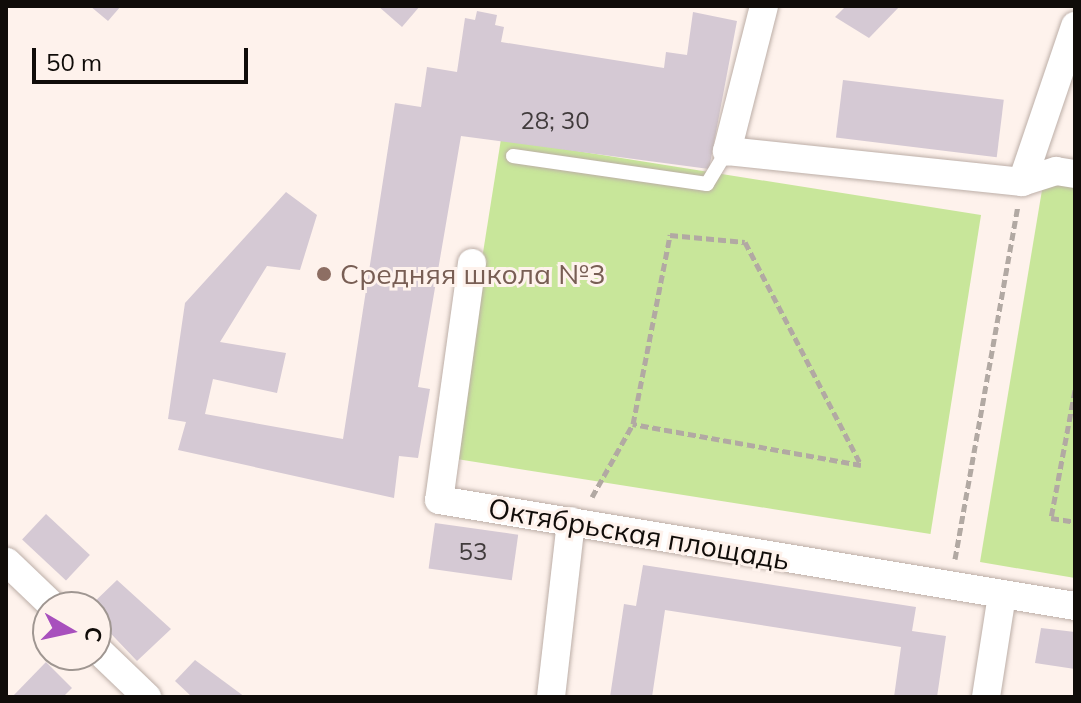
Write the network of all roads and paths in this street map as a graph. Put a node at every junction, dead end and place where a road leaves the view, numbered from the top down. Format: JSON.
{"nodes":[{"id":1,"x":764,"y":6,"type":"edge"},
{"id":2,"x":1075,"y":26,"type":"edge"},
{"id":3,"x":727,"y":151,"type":"junction"},
{"id":4,"x":513,"y":156,"type":"dead end"},
{"id":5,"x":1075,"y":174,"type":"edge"},
{"id":6,"x":1022,"y":182,"type":"junction"},
{"id":7,"x":472,"y":263,"type":"dead end"},
{"id":8,"x":1075,"y":390,"type":"edge"},
{"id":9,"x":633,"y":424,"type":"junction"},
{"id":10,"x":574,"y":522,"type":"junction"},
{"id":11,"x":1075,"y":522,"type":"edge"},
{"id":12,"x":7,"y":562,"type":"edge"},
{"id":13,"x":950,"y":588,"type":"junction"},
{"id":14,"x":37,"y":591,"type":"edge"},
{"id":15,"x":1002,"y":595,"type":"junction"},
{"id":16,"x":1075,"y":606,"type":"edge"},
{"id":17,"x":112,"y":663,"type":"edge"},
{"id":18,"x":147,"y":697,"type":"edge"},
{"id":19,"x":551,"y":697,"type":"edge"},
{"id":20,"x":986,"y":697,"type":"edge"}],
"edges":[{"from":1,"to":3,"type":"street"},
{"from":2,"to":6,"type":"street"},
{"from":3,"to":4,"type":"lane"},
{"from":3,"to":6,"type":"street"},
{"from":5,"to":6,"type":"street"},
{"from":6,"to":13,"type":"path"},
{"from":7,"to":10,"type":"street","name":"Октябрьская площадь"},
{"from":8,"to":11,"type":"path"},
{"from":9,"to":9,"type":"path"},
{"from":9,"to":10,"type":"path"},
{"from":10,"to":13,"type":"street","name":"Октябрьская площадь"},
{"from":10,"to":19,"type":"street"},
{"from":12,"to":14,"type":"street"},
{"from":13,"to":15,"type":"street","name":"Октябрьская площадь"},
{"from":15,"to":16,"type":"street","name":"Октябрьская площадь"},
{"from":15,"to":20,"type":"street"},
{"from":17,"to":18,"type":"street"}]}
